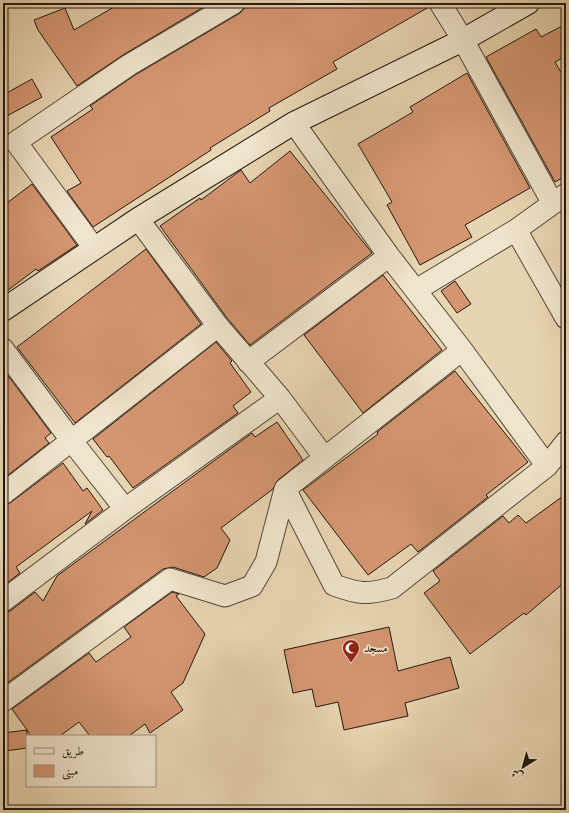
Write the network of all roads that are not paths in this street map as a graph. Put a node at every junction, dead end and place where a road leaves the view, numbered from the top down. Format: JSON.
{"nodes":[{"id":1,"x":234,"y":3,"type":"edge"},
{"id":2,"x":440,"y":3,"type":"edge"},
{"id":3,"x":528,"y":3,"type":"edge"},
{"id":4,"x":463,"y":40,"type":"junction"},
{"id":5,"x":294,"y":123,"type":"junction"},
{"id":6,"x":559,"y":198,"type":"edge"},
{"id":7,"x":138,"y":219,"type":"junction"},
{"id":8,"x":516,"y":230,"type":"junction"},
{"id":9,"x":94,"y":248,"type":"junction"},
{"id":10,"x":389,"y":256,"type":"junction"},
{"id":11,"x":416,"y":290,"type":"junction"},
{"id":12,"x":3,"y":310,"type":"edge"},
{"id":13,"x":566,"y":318,"type":"edge"},
{"id":14,"x":218,"y":326,"type":"junction"},
{"id":15,"x":3,"y":348,"type":"edge"},
{"id":16,"x":462,"y":350,"type":"junction"},
{"id":17,"x":248,"y":362,"type":"junction"},
{"id":18,"x":280,"y":398,"type":"junction"},
{"id":19,"x":71,"y":440,"type":"junction"},
{"id":20,"x":566,"y":442,"type":"edge"},
{"id":21,"x":324,"y":457,"type":"junction"},
{"id":22,"x":547,"y":466,"type":"junction"},
{"id":23,"x":285,"y":489,"type":"junction"},
{"id":24,"x":3,"y":494,"type":"edge"},
{"id":25,"x":125,"y":509,"type":"junction"},
{"id":26,"x":3,"y":601,"type":"edge"},
{"id":27,"x":3,"y":701,"type":"edge"}],
"edges":[{"from":1,"to":9,"type":"street"},
{"from":2,"to":4,"type":"street"},
{"from":3,"to":4,"type":"street"},
{"from":4,"to":5,"type":"street"},
{"from":4,"to":6,"type":"street"},
{"from":5,"to":7,"type":"street"},
{"from":5,"to":10,"type":"street"},
{"from":6,"to":8,"type":"street"},
{"from":7,"to":9,"type":"street"},
{"from":7,"to":14,"type":"street"},
{"from":8,"to":11,"type":"street"},
{"from":8,"to":13,"type":"street"},
{"from":9,"to":12,"type":"street"},
{"from":10,"to":11,"type":"street"},
{"from":10,"to":17,"type":"street"},
{"from":11,"to":16,"type":"street"},
{"from":14,"to":17,"type":"street"},
{"from":14,"to":19,"type":"street"},
{"from":15,"to":19,"type":"street"},
{"from":16,"to":21,"type":"street"},
{"from":16,"to":22,"type":"street"},
{"from":17,"to":18,"type":"street"},
{"from":18,"to":21,"type":"street"},
{"from":18,"to":25,"type":"street"},
{"from":19,"to":24,"type":"street"},
{"from":19,"to":25,"type":"street"},
{"from":20,"to":22,"type":"street"},
{"from":21,"to":23,"type":"street"},
{"from":22,"to":23,"type":"street"},
{"from":23,"to":27,"type":"street"},
{"from":25,"to":26,"type":"street"}]}
